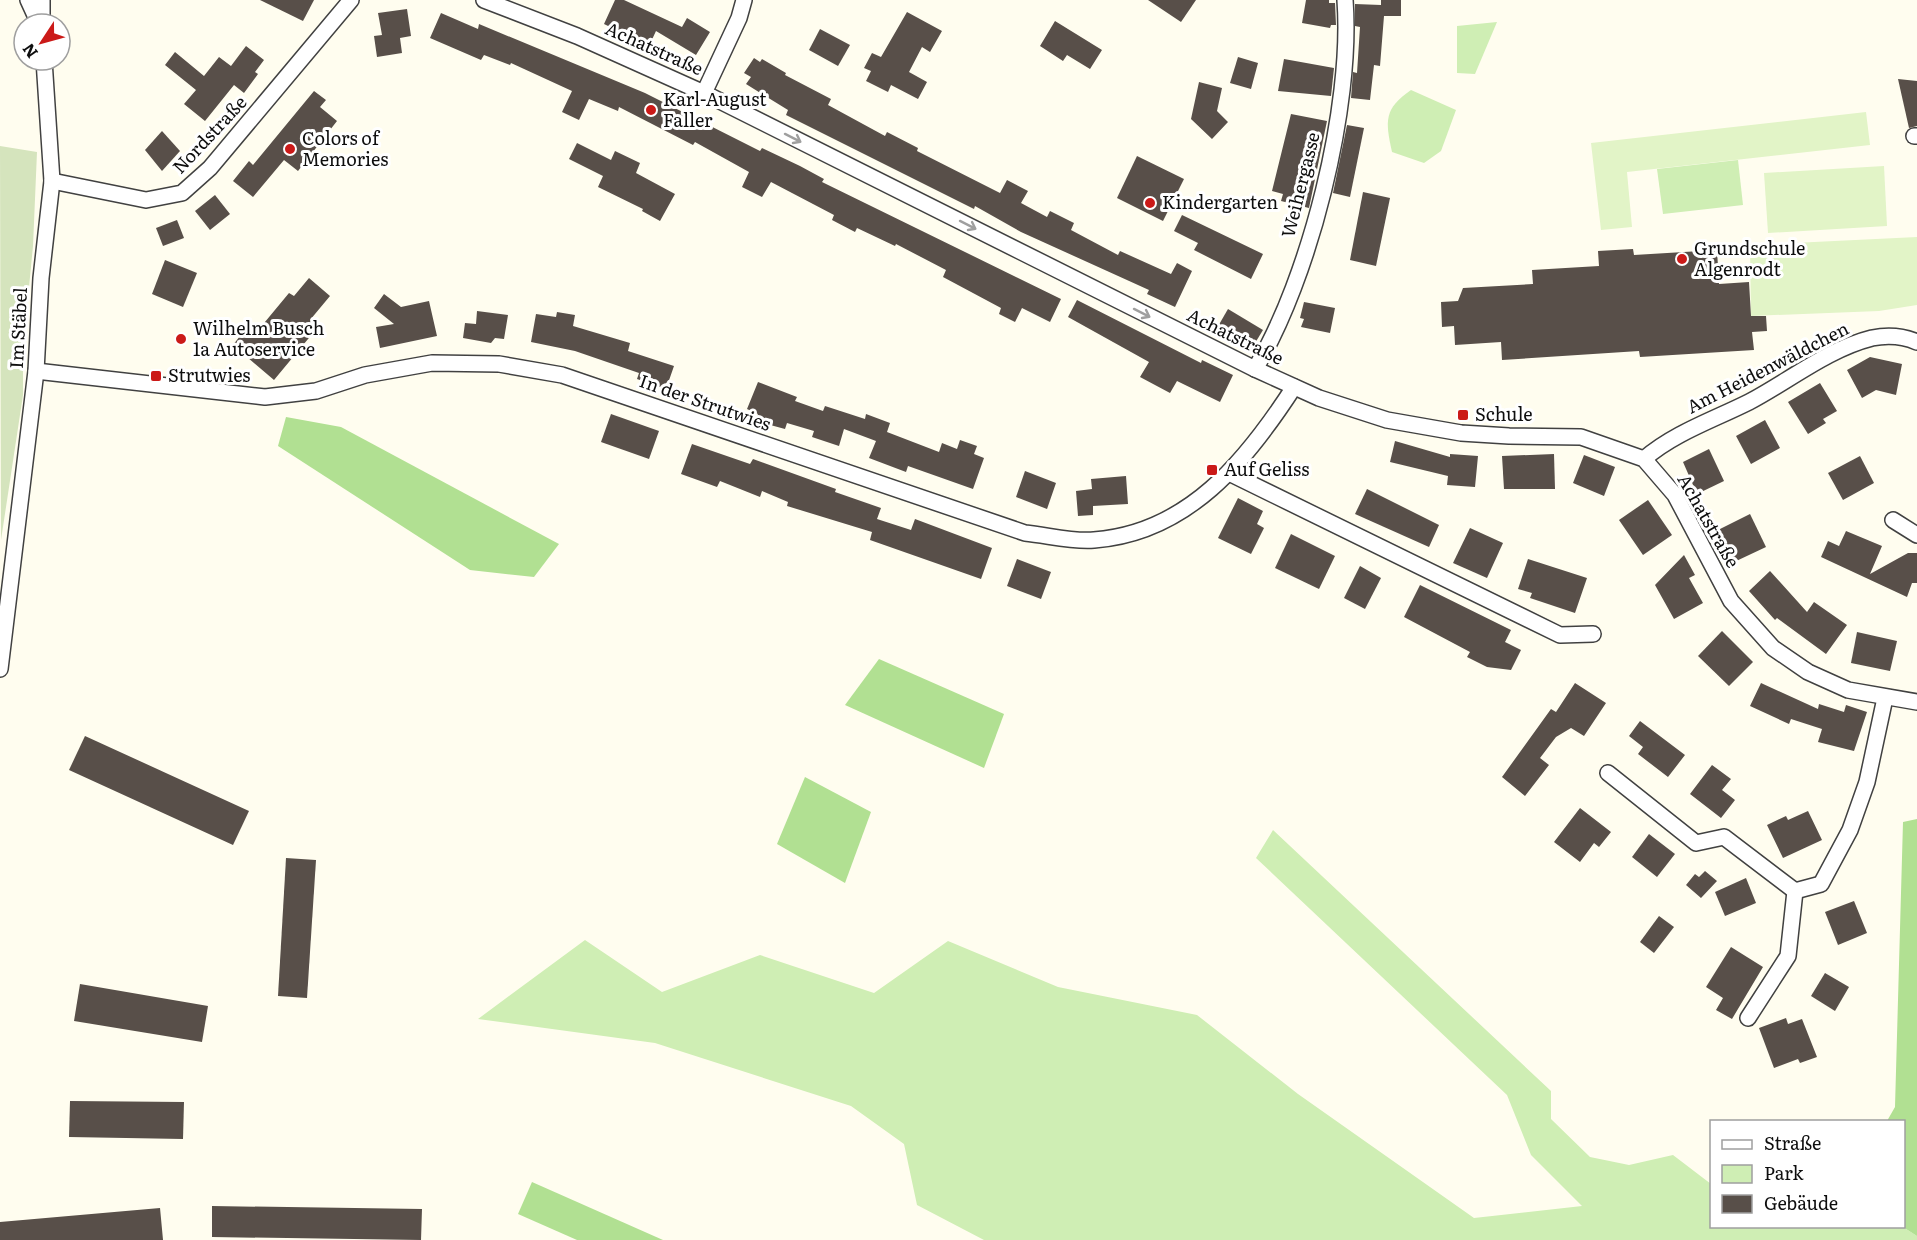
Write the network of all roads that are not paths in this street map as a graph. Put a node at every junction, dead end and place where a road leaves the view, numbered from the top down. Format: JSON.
{"nodes":[{"id":1,"x":351,"y":0,"type":"edge"},
{"id":2,"x":484,"y":0,"type":"edge"},
{"id":3,"x":744,"y":0,"type":"edge"},
{"id":4,"x":1345,"y":0,"type":"edge"},
{"id":5,"x":45,"y":72,"type":"edge"},
{"id":6,"x":704,"y":93,"type":"junction"},
{"id":7,"x":52,"y":181,"type":"junction"},
{"id":8,"x":1917,"y":342,"type":"edge"},
{"id":9,"x":1255,"y":369,"type":"junction"},
{"id":10,"x":36,"y":371,"type":"junction"},
{"id":11,"x":1294,"y":387,"type":"junction"},
{"id":12,"x":1644,"y":459,"type":"junction"},
{"id":13,"x":1229,"y":473,"type":"junction"},
{"id":14,"x":1893,"y":520,"type":"dead end"},
{"id":15,"x":1917,"y":535,"type":"edge"},
{"id":16,"x":1593,"y":634,"type":"dead end"},
{"id":17,"x":0,"y":669,"type":"edge"},
{"id":18,"x":1885,"y":698,"type":"junction"},
{"id":19,"x":1917,"y":702,"type":"edge"},
{"id":20,"x":1608,"y":773,"type":"dead end"},
{"id":21,"x":1795,"y":891,"type":"junction"},
{"id":22,"x":1748,"y":1018,"type":"dead end"}],
"edges":[{"from":1,"to":7,"type":"street","name":"Nordstraße"},
{"from":2,"to":6,"type":"street","name":"Achatstraße"},
{"from":3,"to":6,"type":"street"},
{"from":4,"to":9,"type":"street","name":"Weihergasse"},
{"from":5,"to":7,"type":"street","name":"Im Stäbel"},
{"from":6,"to":9,"type":"street","name":"Achatstraße","one_way":true},
{"from":7,"to":10,"type":"street","name":"Im Stäbel"},
{"from":8,"to":12,"type":"street","name":"Am Heidenwäldchen"},
{"from":9,"to":11,"type":"street","name":"Achatstraße"},
{"from":10,"to":13,"type":"street","name":"In der Strutwies"},
{"from":10,"to":17,"type":"street","name":"Im Stäbel"},
{"from":11,"to":12,"type":"street","name":"Achatstraße"},
{"from":11,"to":13,"type":"street","name":"In der Strutwies"},
{"from":12,"to":18,"type":"street","name":"Achatstraße"},
{"from":13,"to":16,"type":"street"},
{"from":14,"to":15,"type":"street"},
{"from":18,"to":19,"type":"street","name":"Achatstraße"},
{"from":18,"to":21,"type":"street"},
{"from":20,"to":21,"type":"street"},
{"from":21,"to":22,"type":"street"}]}
